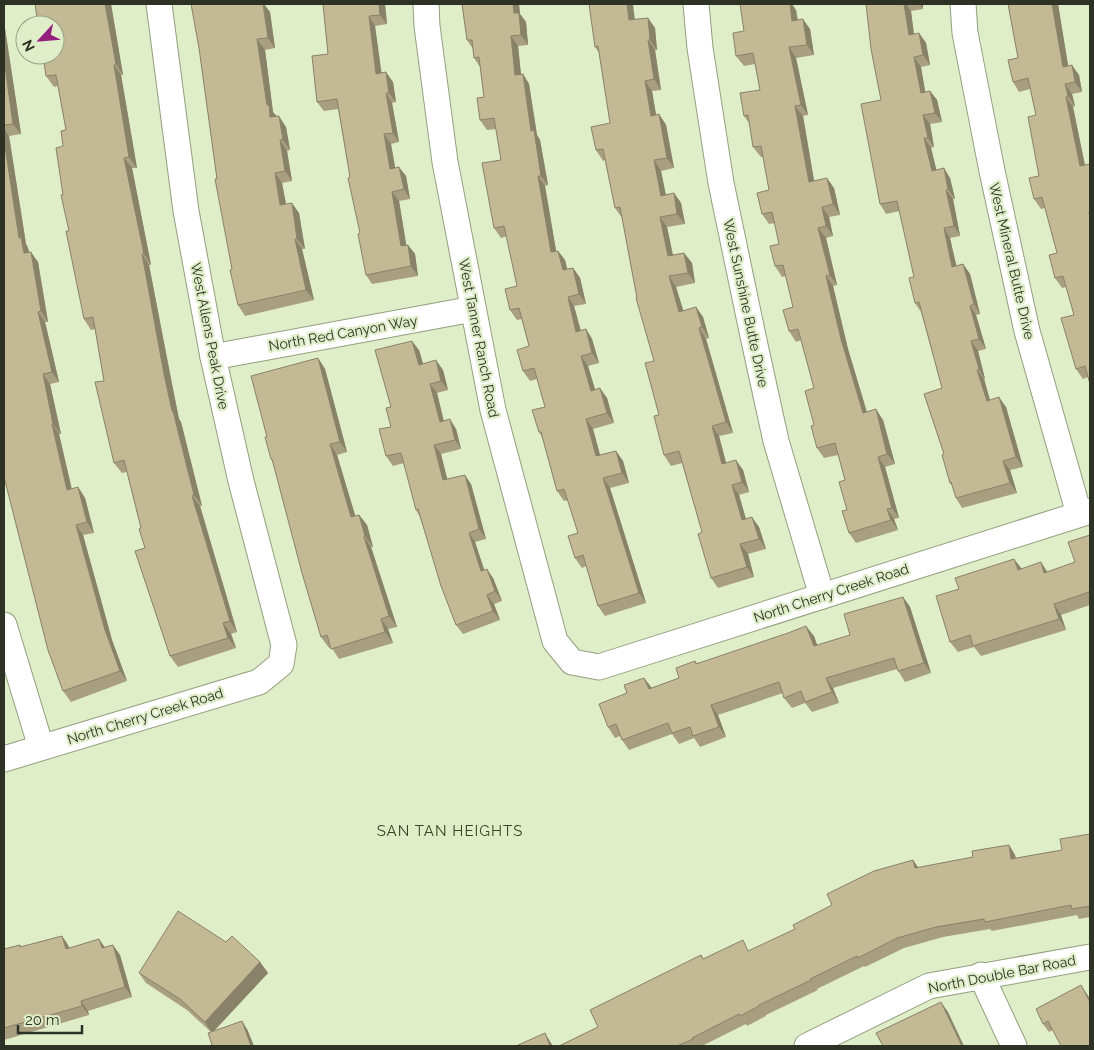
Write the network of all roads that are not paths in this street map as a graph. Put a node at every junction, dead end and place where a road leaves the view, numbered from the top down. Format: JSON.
{"nodes":[{"id":1,"x":159,"y":4,"type":"edge"},
{"id":2,"x":426,"y":4,"type":"edge"},
{"id":3,"x":696,"y":4,"type":"edge"},
{"id":4,"x":963,"y":4,"type":"edge"},
{"id":5,"x":473,"y":309,"type":"junction"},
{"id":6,"x":213,"y":357,"type":"junction"},
{"id":7,"x":1085,"y":513,"type":"edge"},
{"id":8,"x":822,"y":596,"type":"junction"},
{"id":9,"x":4,"y":625,"type":"edge"},
{"id":10,"x":572,"y":662,"type":"joint"},
{"id":11,"x":281,"y":664,"type":"joint"},
{"id":12,"x":41,"y":747,"type":"junction"},
{"id":13,"x":4,"y":759,"type":"edge"},
{"id":14,"x":1090,"y":957,"type":"edge"},
{"id":15,"x":981,"y":975,"type":"junction"},
{"id":16,"x":807,"y":1046,"type":"edge"},
{"id":17,"x":1014,"y":1046,"type":"edge"}],
"edges":[{"from":1,"to":6,"type":"street","name":"West Allens Peak Drive"},
{"from":2,"to":5,"type":"street","name":"West Tanner Ranch Road"},
{"from":3,"to":8,"type":"street","name":"West Sunshine Butte Drive"},
{"from":4,"to":7,"type":"street","name":"West Mineral Butte Drive"},
{"from":5,"to":6,"type":"street","name":"North Red Canyon Way"},
{"from":5,"to":10,"type":"street","name":"West Tanner Ranch Road"},
{"from":6,"to":11,"type":"street","name":"West Allens Peak Drive"},
{"from":7,"to":8,"type":"street","name":"North Cherry Creek Road"},
{"from":8,"to":10,"type":"street","name":"North Cherry Creek Road"},
{"from":9,"to":12,"type":"street"},
{"from":11,"to":12,"type":"street","name":"North Cherry Creek Road"},
{"from":12,"to":13,"type":"street","name":"North Cherry Creek Road"},
{"from":14,"to":15,"type":"street","name":"North Double Bar Road"},
{"from":15,"to":16,"type":"street","name":"North Double Bar Road"},
{"from":15,"to":17,"type":"street"}]}
